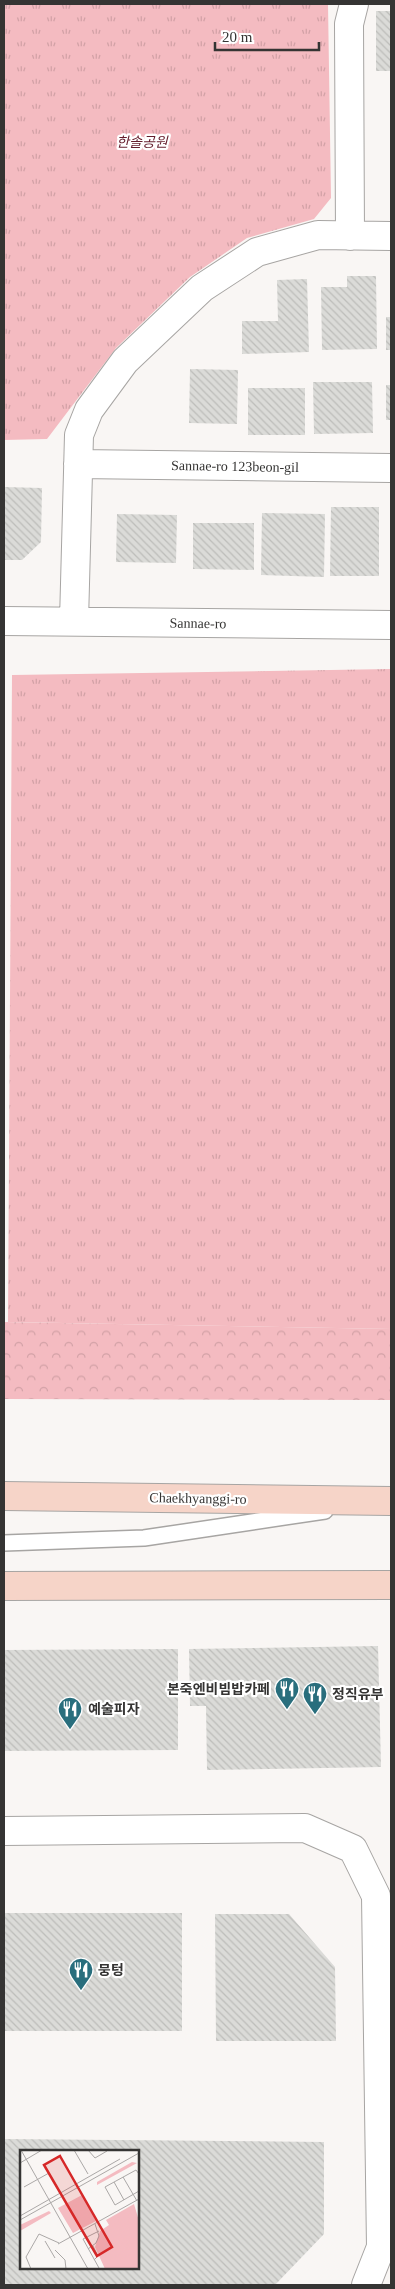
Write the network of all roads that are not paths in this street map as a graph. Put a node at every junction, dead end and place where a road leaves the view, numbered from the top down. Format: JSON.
{"nodes":[{"id":1,"x":354,"y":4,"type":"edge"},
{"id":2,"x":350,"y":236,"type":"junction"},
{"id":3,"x":391,"y":236,"type":"edge"},
{"id":4,"x":78,"y":464,"type":"junction"},
{"id":5,"x":391,"y":468,"type":"edge"},
{"id":6,"x":4,"y":621,"type":"edge"},
{"id":7,"x":74,"y":622,"type":"junction"},
{"id":8,"x":391,"y":625,"type":"edge"},
{"id":9,"x":4,"y":1496,"type":"edge"},
{"id":10,"x":391,"y":1501,"type":"edge"},
{"id":11,"x":4,"y":1543,"type":"edge"},
{"id":12,"x":4,"y":1586,"type":"edge"},
{"id":13,"x":391,"y":1586,"type":"edge"},
{"id":14,"x":4,"y":1831,"type":"edge"},
{"id":15,"x":385,"y":2093,"type":"edge"},
{"id":16,"x":366,"y":2285,"type":"edge"}],
"edges":[{"from":1,"to":2,"type":"street"},
{"from":2,"to":3,"type":"street"},
{"from":2,"to":4,"type":"street"},
{"from":4,"to":5,"type":"street","name":"Sannae-ro 123beon-gil"},
{"from":4,"to":7,"type":"street"},
{"from":6,"to":7,"type":"street","name":"Sannae-ro"},
{"from":7,"to":8,"type":"street","name":"Sannae-ro"},
{"from":9,"to":10,"type":"main road","name":"Chaekhyanggi-ro"},
{"from":10,"to":11,"type":"lane"},
{"from":12,"to":13,"type":"main road"},
{"from":14,"to":15,"type":"street"},
{"from":15,"to":16,"type":"street"}]}
